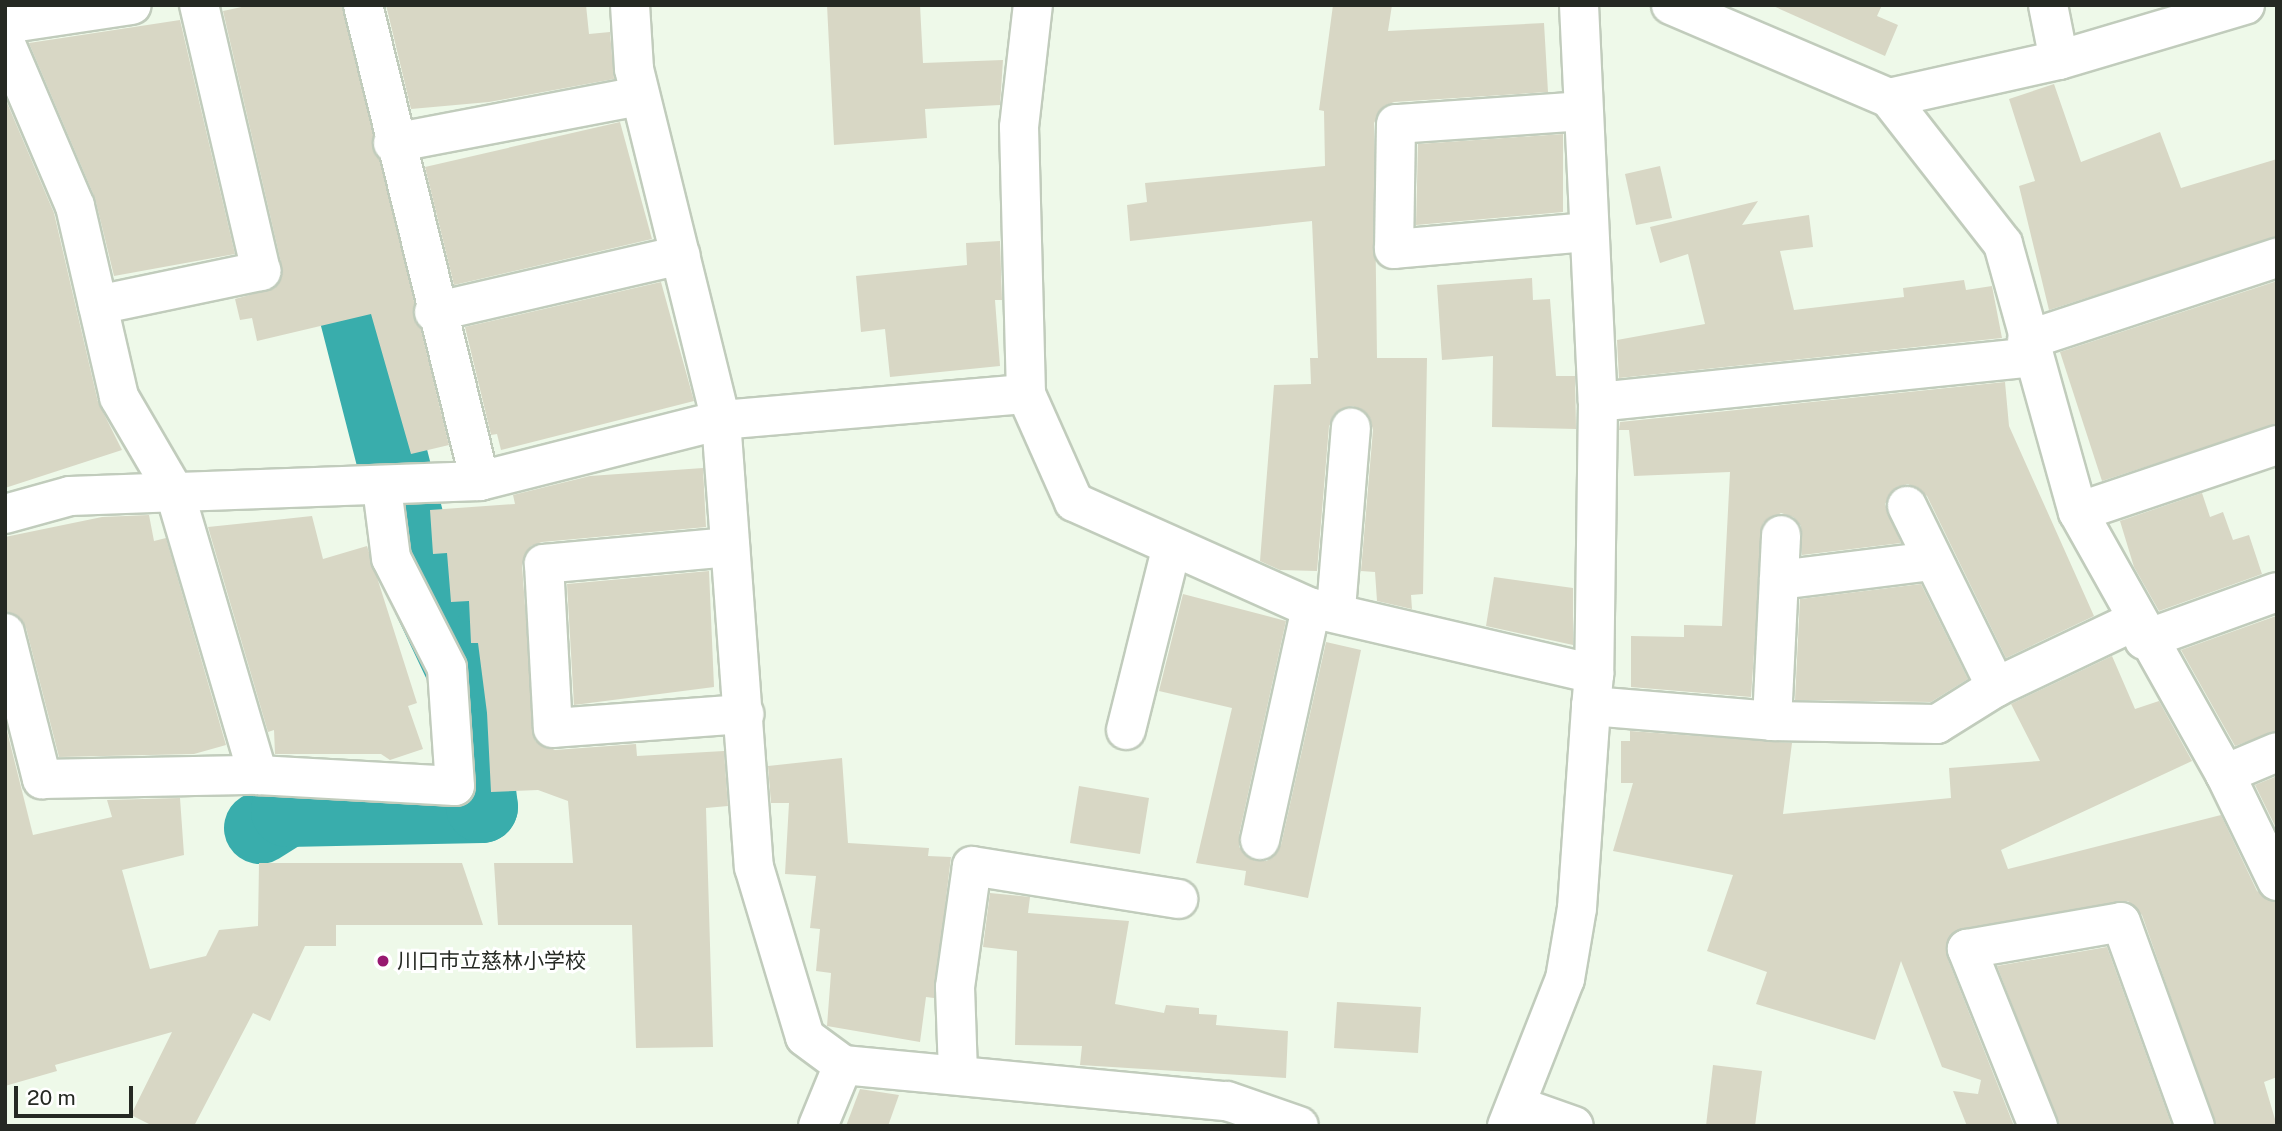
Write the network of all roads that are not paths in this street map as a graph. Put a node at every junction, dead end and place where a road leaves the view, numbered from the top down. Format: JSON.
{"nodes":[{"id":1,"x":132,"y":5,"type":"edge"},
{"id":2,"x":199,"y":5,"type":"edge"},
{"id":3,"x":363,"y":5,"type":"edge"},
{"id":4,"x":630,"y":5,"type":"edge"},
{"id":5,"x":1033,"y":5,"type":"edge"},
{"id":6,"x":1579,"y":5,"type":"edge"},
{"id":7,"x":1671,"y":5,"type":"edge"},
{"id":8,"x":2048,"y":5,"type":"edge"},
{"id":9,"x":2245,"y":5,"type":"edge"},
{"id":10,"x":5,"y":24,"type":"edge"},
{"id":11,"x":5,"y":42,"type":"edge"},
{"id":12,"x":2059,"y":60,"type":"junction"},
{"id":13,"x":640,"y":96,"type":"junction"},
{"id":14,"x":1889,"y":98,"type":"junction"},
{"id":15,"x":1583,"y":111,"type":"junction"},
{"id":16,"x":393,"y":143,"type":"junction"},
{"id":17,"x":1587,"y":232,"type":"junction"},
{"id":18,"x":680,"y":255,"type":"junction"},
{"id":19,"x":2277,"y":258,"type":"edge"},
{"id":20,"x":98,"y":305,"type":"junction"},
{"id":21,"x":434,"y":312,"type":"junction"},
{"id":22,"x":2029,"y":349,"type":"junction"},
{"id":23,"x":1026,"y":394,"type":"junction"},
{"id":24,"x":1598,"y":402,"type":"junction"},
{"id":25,"x":721,"y":419,"type":"junction"},
{"id":26,"x":1351,"y":428,"type":"dead end"},
{"id":27,"x":2277,"y":445,"type":"edge"},
{"id":28,"x":480,"y":481,"type":"junction"},
{"id":29,"x":382,"y":488,"type":"junction"},
{"id":30,"x":175,"y":494,"type":"junction"},
{"id":31,"x":1907,"y":506,"type":"dead end"},
{"id":32,"x":2078,"y":512,"type":"junction"},
{"id":33,"x":5,"y":514,"type":"edge"},
{"id":34,"x":1780,"y":535,"type":"dead end"},
{"id":35,"x":730,"y":547,"type":"junction"},
{"id":36,"x":1171,"y":550,"type":"junction"},
{"id":37,"x":1931,"y":561,"type":"junction"},
{"id":38,"x":1779,"y":580,"type":"junction"},
{"id":39,"x":2277,"y":592,"type":"edge"},
{"id":40,"x":1323,"y":609,"type":"junction"},
{"id":41,"x":2140,"y":630,"type":"junction"},
{"id":42,"x":5,"y":633,"type":"edge"},
{"id":43,"x":1996,"y":687,"type":"junction"},
{"id":44,"x":1592,"y":690,"type":"junction"},
{"id":45,"x":744,"y":714,"type":"junction"},
{"id":46,"x":1772,"y":721,"type":"junction"},
{"id":47,"x":1126,"y":730,"type":"dead end"},
{"id":48,"x":2277,"y":752,"type":"edge"},
{"id":49,"x":2225,"y":774,"type":"junction"},
{"id":50,"x":258,"y":775,"type":"junction"},
{"id":51,"x":1260,"y":840,"type":"dead end"},
{"id":52,"x":2277,"y":881,"type":"edge"},
{"id":53,"x":1178,"y":899,"type":"dead end"},
{"id":54,"x":843,"y":1065,"type":"junction"},
{"id":55,"x":958,"y":1073,"type":"junction"},
{"id":56,"x":1514,"y":1116,"type":"edge"},
{"id":57,"x":818,"y":1126,"type":"edge"},
{"id":58,"x":1298,"y":1126,"type":"edge"},
{"id":59,"x":1574,"y":1126,"type":"edge"},
{"id":60,"x":2038,"y":1126,"type":"edge"},
{"id":61,"x":2195,"y":1126,"type":"edge"}],
"edges":[{"from":1,"to":10,"type":"street"},
{"from":2,"to":20,"type":"street"},
{"from":3,"to":16,"type":"street"},
{"from":4,"to":13,"type":"street"},
{"from":5,"to":23,"type":"street"},
{"from":6,"to":15,"type":"street"},
{"from":7,"to":14,"type":"street"},
{"from":8,"to":12,"type":"street"},
{"from":9,"to":12,"type":"street"},
{"from":11,"to":20,"type":"street"},
{"from":12,"to":14,"type":"street"},
{"from":13,"to":16,"type":"street"},
{"from":13,"to":18,"type":"street"},
{"from":14,"to":22,"type":"street"},
{"from":15,"to":17,"type":"street"},
{"from":15,"to":17,"type":"street"},
{"from":16,"to":21,"type":"street"},
{"from":17,"to":24,"type":"street"},
{"from":18,"to":21,"type":"street"},
{"from":18,"to":25,"type":"street"},
{"from":19,"to":22,"type":"street"},
{"from":20,"to":30,"type":"street"},
{"from":21,"to":28,"type":"street"},
{"from":22,"to":24,"type":"street"},
{"from":22,"to":32,"type":"street"},
{"from":23,"to":25,"type":"street"},
{"from":23,"to":36,"type":"street"},
{"from":24,"to":44,"type":"street"},
{"from":25,"to":28,"type":"street"},
{"from":25,"to":35,"type":"street"},
{"from":26,"to":40,"type":"street"},
{"from":27,"to":32,"type":"street"},
{"from":28,"to":29,"type":"street"},
{"from":29,"to":30,"type":"street"},
{"from":29,"to":50,"type":"street"},
{"from":30,"to":33,"type":"street"},
{"from":30,"to":50,"type":"street"},
{"from":31,"to":37,"type":"street"},
{"from":32,"to":41,"type":"street"},
{"from":34,"to":38,"type":"street"},
{"from":35,"to":45,"type":"street"},
{"from":35,"to":45,"type":"street"},
{"from":36,"to":40,"type":"street"},
{"from":36,"to":47,"type":"street"},
{"from":37,"to":38,"type":"street"},
{"from":37,"to":43,"type":"street"},
{"from":38,"to":46,"type":"street"},
{"from":39,"to":41,"type":"street"},
{"from":40,"to":44,"type":"street"},
{"from":40,"to":51,"type":"street"},
{"from":41,"to":43,"type":"street"},
{"from":41,"to":49,"type":"street"},
{"from":42,"to":50,"type":"street"},
{"from":43,"to":46,"type":"street"},
{"from":44,"to":46,"type":"street"},
{"from":44,"to":56,"type":"street"},
{"from":45,"to":54,"type":"street"},
{"from":48,"to":49,"type":"street"},
{"from":49,"to":52,"type":"street"},
{"from":53,"to":55,"type":"street"},
{"from":54,"to":55,"type":"street"},
{"from":54,"to":57,"type":"street"},
{"from":55,"to":58,"type":"street"},
{"from":56,"to":59,"type":"street"},
{"from":60,"to":61,"type":"street"}]}
